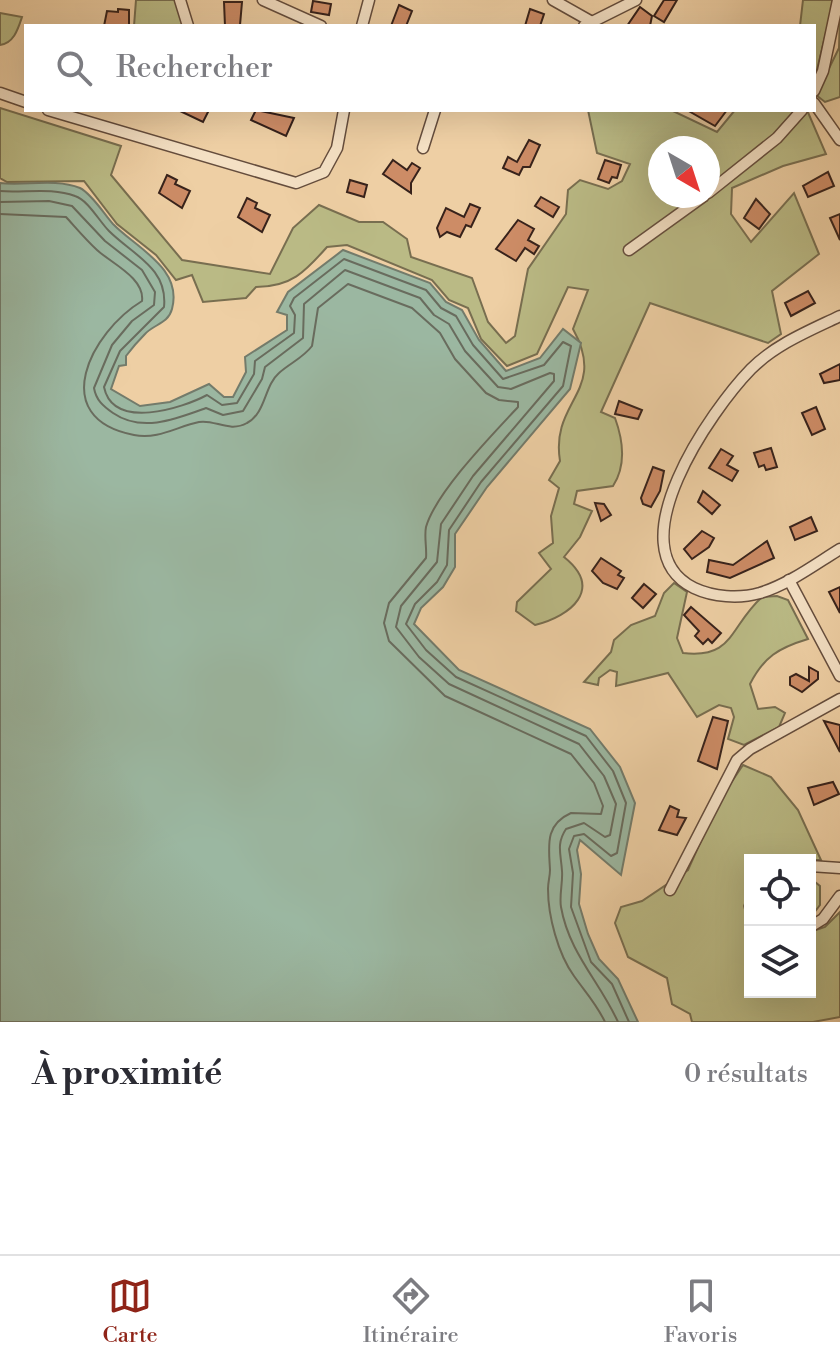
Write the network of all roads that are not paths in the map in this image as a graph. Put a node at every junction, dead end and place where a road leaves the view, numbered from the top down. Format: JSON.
{"nodes":[{"id":1,"x":180,"y":0,"type":"edge"},
{"id":2,"x":263,"y":0,"type":"edge"},
{"id":3,"x":369,"y":0,"type":"edge"},
{"id":4,"x":553,"y":0,"type":"edge"},
{"id":5,"x":636,"y":0,"type":"edge"},
{"id":6,"x":838,"y":0,"type":"edge"},
{"id":7,"x":187,"y":24,"type":"edge"},
{"id":8,"x":317,"y":24,"type":"edge"},
{"id":9,"x":363,"y":24,"type":"edge"},
{"id":10,"x":588,"y":24,"type":"edge"},
{"id":11,"x":816,"y":87,"type":"edge"},
{"id":12,"x":0,"y":93,"type":"edge"},
{"id":13,"x":24,"y":101,"type":"edge"},
{"id":14,"x":816,"y":106,"type":"edge"},
{"id":15,"x":55,"y":112,"type":"edge"},
{"id":16,"x":344,"y":112,"type":"edge"},
{"id":17,"x":434,"y":112,"type":"edge"},
{"id":18,"x":800,"y":112,"type":"edge"},
{"id":19,"x":840,"y":140,"type":"edge"},
{"id":20,"x":423,"y":148,"type":"dead end"},
{"id":21,"x":720,"y":183,"type":"edge"},
{"id":22,"x":687,"y":208,"type":"edge"},
{"id":23,"x":629,"y":250,"type":"dead end"},
{"id":24,"x":840,"y":316,"type":"edge"},
{"id":25,"x":840,"y":549,"type":"edge"},
{"id":26,"x":789,"y":580,"type":"junction"},
{"id":27,"x":840,"y":676,"type":"edge"},
{"id":28,"x":840,"y":699,"type":"edge"},
{"id":29,"x":816,"y":866,"type":"edge"},
{"id":30,"x":840,"y":868,"type":"edge"},
{"id":31,"x":670,"y":890,"type":"dead end"},
{"id":32,"x":840,"y":896,"type":"edge"},
{"id":33,"x":812,"y":926,"type":"edge"}],
"edges":[{"from":1,"to":7,"type":"street"},
{"from":2,"to":8,"type":"street"},
{"from":3,"to":9,"type":"street"},
{"from":4,"to":10,"type":"street"},
{"from":5,"to":10,"type":"street"},
{"from":6,"to":11,"type":"street"},
{"from":12,"to":13,"type":"street"},
{"from":14,"to":19,"type":"street"},
{"from":15,"to":16,"type":"street"},
{"from":17,"to":20,"type":"street"},
{"from":18,"to":21,"type":"street"},
{"from":22,"to":23,"type":"street"},
{"from":24,"to":26,"type":"street"},
{"from":25,"to":26,"type":"street"},
{"from":26,"to":27,"type":"street"},
{"from":28,"to":31,"type":"street"},
{"from":29,"to":30,"type":"street"},
{"from":32,"to":33,"type":"street"}]}
